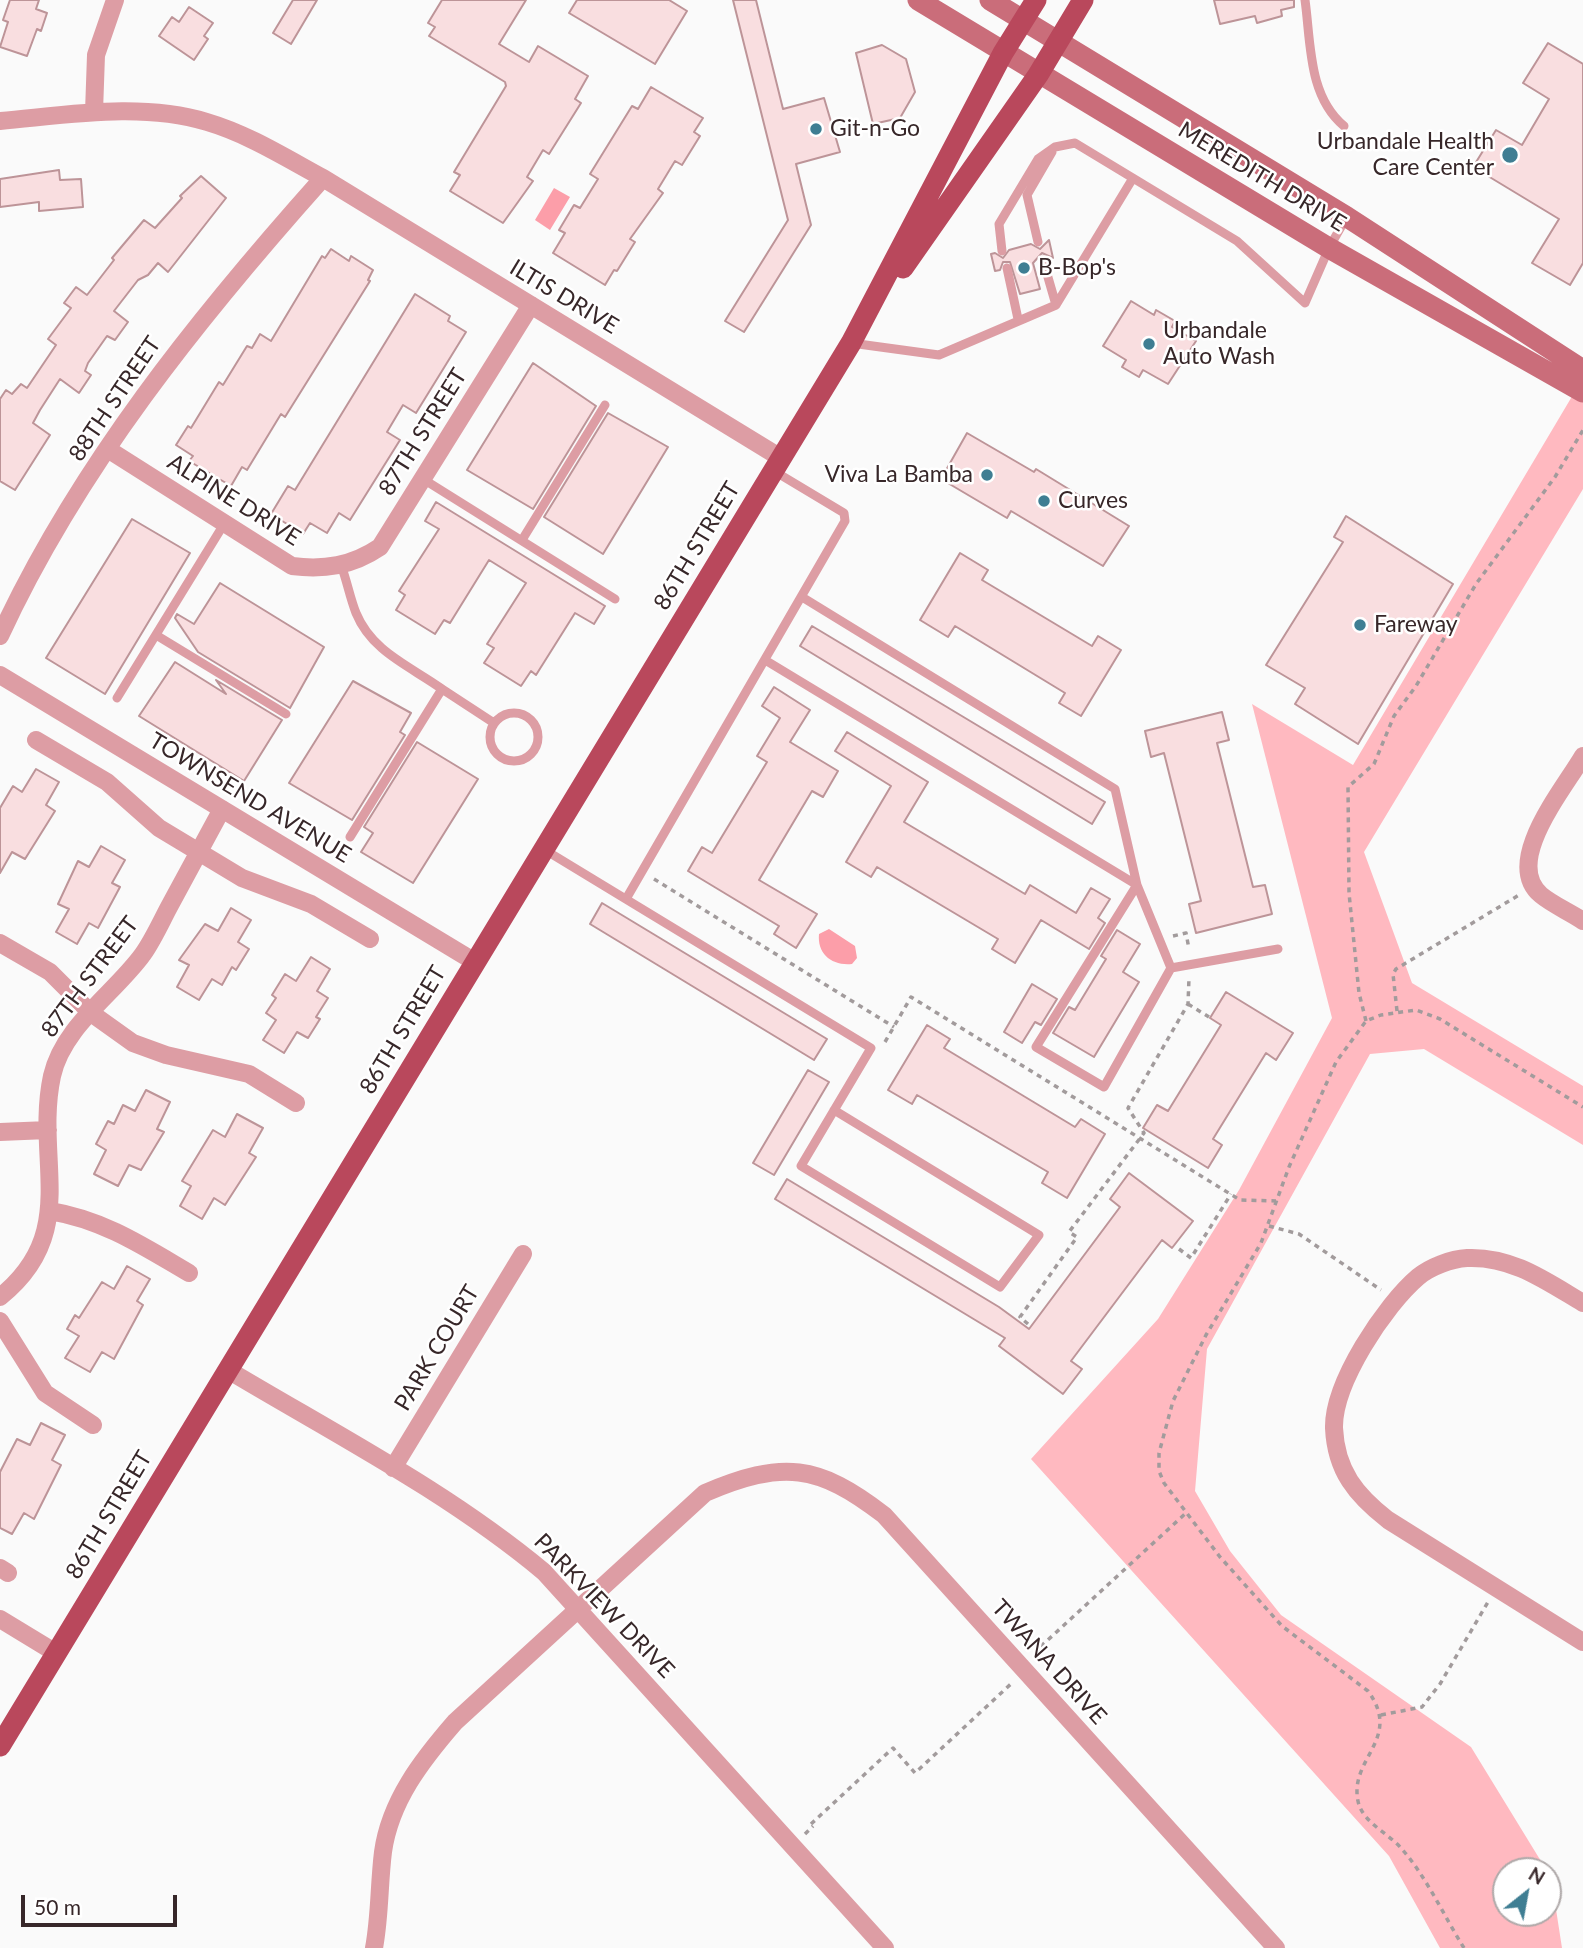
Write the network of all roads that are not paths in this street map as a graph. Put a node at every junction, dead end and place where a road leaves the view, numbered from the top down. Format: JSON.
{"nodes":[{"id":1,"x":115,"y":0,"type":"edge"},
{"id":2,"x":918,"y":0,"type":"edge"},
{"id":3,"x":990,"y":0,"type":"edge"},
{"id":4,"x":1035,"y":0,"type":"edge"},
{"id":5,"x":1083,"y":0,"type":"edge"},
{"id":6,"x":1305,"y":0,"type":"edge"},
{"id":7,"x":1024,"y":20,"type":"junction"},
{"id":8,"x":1058,"y":41,"type":"junction"},
{"id":9,"x":1003,"y":53,"type":"junction"},
{"id":10,"x":1038,"y":75,"type":"junction"},
{"id":11,"x":94,"y":112,"type":"junction"},
{"id":12,"x":0,"y":121,"type":"edge"},
{"id":13,"x":1344,"y":126,"type":"dead end"},
{"id":14,"x":1055,"y":147,"type":"junction"},
{"id":15,"x":323,"y":178,"type":"junction"},
{"id":16,"x":1133,"y":178,"type":"junction"},
{"id":17,"x":1347,"y":217,"type":"junction"},
{"id":18,"x":1038,"y":242,"type":"dead end"},
{"id":19,"x":1329,"y":248,"type":"junction"},
{"id":20,"x":1002,"y":251,"type":"dead end"},
{"id":21,"x":1043,"y":260,"type":"dead end"},
{"id":22,"x":1007,"y":268,"type":"dead end"},
{"id":23,"x":531,"y":305,"type":"junction"},
{"id":24,"x":1056,"y":305,"type":"junction"},
{"id":25,"x":1018,"y":319,"type":"junction"},
{"id":26,"x":851,"y":343,"type":"junction"},
{"id":27,"x":1583,"y":370,"type":"edge"},
{"id":28,"x":1583,"y":392,"type":"edge"},
{"id":29,"x":605,"y":405,"type":"dead end"},
{"id":30,"x":109,"y":450,"type":"junction"},
{"id":31,"x":777,"y":464,"type":"junction"},
{"id":32,"x":423,"y":479,"type":"junction"},
{"id":33,"x":225,"y":524,"type":"junction"},
{"id":34,"x":522,"y":540,"type":"junction"},
{"id":35,"x":341,"y":565,"type":"junction"},
{"id":36,"x":802,"y":597,"type":"junction"},
{"id":37,"x":615,"y":599,"type":"dead end"},
{"id":38,"x":156,"y":635,"type":"junction"},
{"id":39,"x":0,"y":636,"type":"edge"},
{"id":40,"x":765,"y":660,"type":"junction"},
{"id":41,"x":0,"y":675,"type":"edge"},
{"id":42,"x":442,"y":689,"type":"junction"},
{"id":43,"x":117,"y":698,"type":"dead end"},
{"id":44,"x":286,"y":714,"type":"dead end"},
{"id":45,"x":494,"y":723,"type":"junction"},
{"id":46,"x":36,"y":740,"type":"dead end"},
{"id":47,"x":1583,"y":756,"type":"edge"},
{"id":48,"x":222,"y":809,"type":"junction"},
{"id":49,"x":351,"y":837,"type":"dead end"},
{"id":50,"x":544,"y":849,"type":"junction"},
{"id":51,"x":199,"y":852,"type":"junction"},
{"id":52,"x":1137,"y":885,"type":"junction"},
{"id":53,"x":626,"y":899,"type":"junction"},
{"id":54,"x":1583,"y":921,"type":"edge"},
{"id":55,"x":370,"y":939,"type":"dead end"},
{"id":56,"x":0,"y":943,"type":"edge"},
{"id":57,"x":1278,"y":949,"type":"dead end"},
{"id":58,"x":475,"y":962,"type":"junction"},
{"id":59,"x":1171,"y":968,"type":"junction"},
{"id":60,"x":91,"y":1013,"type":"junction"},
{"id":61,"x":296,"y":1103,"type":"dead end"},
{"id":62,"x":834,"y":1111,"type":"junction"},
{"id":63,"x":48,"y":1130,"type":"junction"},
{"id":64,"x":0,"y":1132,"type":"edge"},
{"id":65,"x":50,"y":1211,"type":"junction"},
{"id":66,"x":523,"y":1254,"type":"dead end"},
{"id":67,"x":189,"y":1273,"type":"dead end"},
{"id":68,"x":0,"y":1297,"type":"edge"},
{"id":69,"x":1583,"y":1303,"type":"edge"},
{"id":70,"x":0,"y":1321,"type":"edge"},
{"id":71,"x":228,"y":1370,"type":"junction"},
{"id":72,"x":93,"y":1425,"type":"dead end"},
{"id":73,"x":393,"y":1468,"type":"junction"},
{"id":74,"x":579,"y":1608,"type":"junction"},
{"id":75,"x":0,"y":1619,"type":"edge"},
{"id":76,"x":1583,"y":1642,"type":"edge"},
{"id":77,"x":56,"y":1653,"type":"junction"},
{"id":78,"x":0,"y":1746,"type":"edge"},
{"id":79,"x":374,"y":1948,"type":"edge"},
{"id":80,"x":885,"y":1948,"type":"edge"},
{"id":81,"x":1276,"y":1948,"type":"edge"}],
"edges":[{"from":1,"to":11,"type":"street"},
{"from":2,"to":9,"type":"main road","name":"MEREDITH DRIVE"},
{"from":3,"to":7,"type":"main road","name":"MEREDITH DRIVE"},
{"from":4,"to":7,"type":"main road","name":"86TH STREET"},
{"from":5,"to":8,"type":"main road","name":"86TH STREET"},
{"from":6,"to":13,"type":"lane"},
{"from":7,"to":8,"type":"main road","name":"MEREDITH DRIVE"},
{"from":7,"to":9,"type":"main road","name":"86TH STREET"},
{"from":8,"to":10,"type":"main road","name":"86TH STREET"},
{"from":8,"to":17,"type":"main road","name":"MEREDITH DRIVE"},
{"from":9,"to":10,"type":"main road","name":"MEREDITH DRIVE"},
{"from":9,"to":26,"type":"main road","name":"86TH STREET"},
{"from":10,"to":19,"type":"main road","name":"MEREDITH DRIVE"},
{"from":10,"to":26,"type":"main road","name":"86TH STREET"},
{"from":11,"to":12,"type":"street","name":"ILTIS DRIVE"},
{"from":11,"to":15,"type":"street","name":"ILTIS DRIVE"},
{"from":14,"to":16,"type":"lane"},
{"from":14,"to":18,"type":"lane"},
{"from":14,"to":20,"type":"lane"},
{"from":15,"to":23,"type":"street","name":"ILTIS DRIVE"},
{"from":15,"to":30,"type":"street","name":"88TH STREET"},
{"from":16,"to":19,"type":"lane"},
{"from":16,"to":24,"type":"lane"},
{"from":17,"to":19,"type":"lane"},
{"from":17,"to":27,"type":"main road","name":"MEREDITH DRIVE"},
{"from":19,"to":28,"type":"main road","name":"MEREDITH DRIVE"},
{"from":21,"to":24,"type":"lane"},
{"from":22,"to":25,"type":"lane"},
{"from":23,"to":31,"type":"street","name":"ILTIS DRIVE"},
{"from":23,"to":32,"type":"street","name":"87TH STREET"},
{"from":24,"to":25,"type":"lane"},
{"from":25,"to":26,"type":"lane"},
{"from":26,"to":31,"type":"main road","name":"86TH STREET"},
{"from":29,"to":34,"type":"lane"},
{"from":30,"to":33,"type":"street","name":"ALPINE DRIVE"},
{"from":30,"to":39,"type":"street","name":"88TH STREET"},
{"from":31,"to":36,"type":"lane"},
{"from":31,"to":50,"type":"main road","name":"86TH STREET"},
{"from":32,"to":34,"type":"lane"},
{"from":32,"to":35,"type":"street","name":"87TH STREET"},
{"from":33,"to":35,"type":"street","name":"ALPINE DRIVE"},
{"from":33,"to":38,"type":"lane"},
{"from":34,"to":37,"type":"lane"},
{"from":35,"to":42,"type":"lane"},
{"from":36,"to":40,"type":"lane"},
{"from":36,"to":52,"type":"lane"},
{"from":38,"to":43,"type":"lane"},
{"from":38,"to":44,"type":"lane"},
{"from":40,"to":52,"type":"lane"},
{"from":40,"to":53,"type":"lane"},
{"from":41,"to":48,"type":"street","name":"TOWNSEND AVENUE"},
{"from":42,"to":45,"type":"lane"},
{"from":42,"to":49,"type":"lane"},
{"from":45,"to":45,"type":"lane"},
{"from":46,"to":51,"type":"street"},
{"from":47,"to":54,"type":"street"},
{"from":48,"to":51,"type":"street","name":"87TH STREET"},
{"from":48,"to":58,"type":"street","name":"TOWNSEND AVENUE"},
{"from":50,"to":53,"type":"lane"},
{"from":50,"to":58,"type":"main road","name":"86TH STREET"},
{"from":51,"to":55,"type":"street"},
{"from":51,"to":60,"type":"street","name":"87TH STREET"},
{"from":52,"to":59,"type":"lane"},
{"from":52,"to":59,"type":"lane"},
{"from":53,"to":62,"type":"lane"},
{"from":56,"to":60,"type":"street"},
{"from":57,"to":59,"type":"lane"},
{"from":58,"to":71,"type":"main road","name":"86TH STREET"},
{"from":60,"to":61,"type":"street"},
{"from":60,"to":63,"type":"street","name":"87TH STREET"},
{"from":62,"to":62,"type":"lane"},
{"from":63,"to":64,"type":"street"},
{"from":63,"to":65,"type":"street","name":"87TH STREET"},
{"from":65,"to":67,"type":"street"},
{"from":65,"to":68,"type":"street","name":"87TH STREET"},
{"from":66,"to":73,"type":"street","name":"PARK COURT"},
{"from":69,"to":76,"type":"street"},
{"from":70,"to":72,"type":"street"},
{"from":71,"to":73,"type":"street","name":"PARKVIEW DRIVE"},
{"from":71,"to":77,"type":"main road","name":"86TH STREET"},
{"from":73,"to":74,"type":"street","name":"PARKVIEW DRIVE"},
{"from":74,"to":79,"type":"street","name":"TWANA DRIVE"},
{"from":74,"to":80,"type":"street","name":"PARKVIEW DRIVE"},
{"from":74,"to":81,"type":"street","name":"TWANA DRIVE"},
{"from":75,"to":77,"type":"street"},
{"from":77,"to":78,"type":"main road","name":"86TH STREET"}]}
